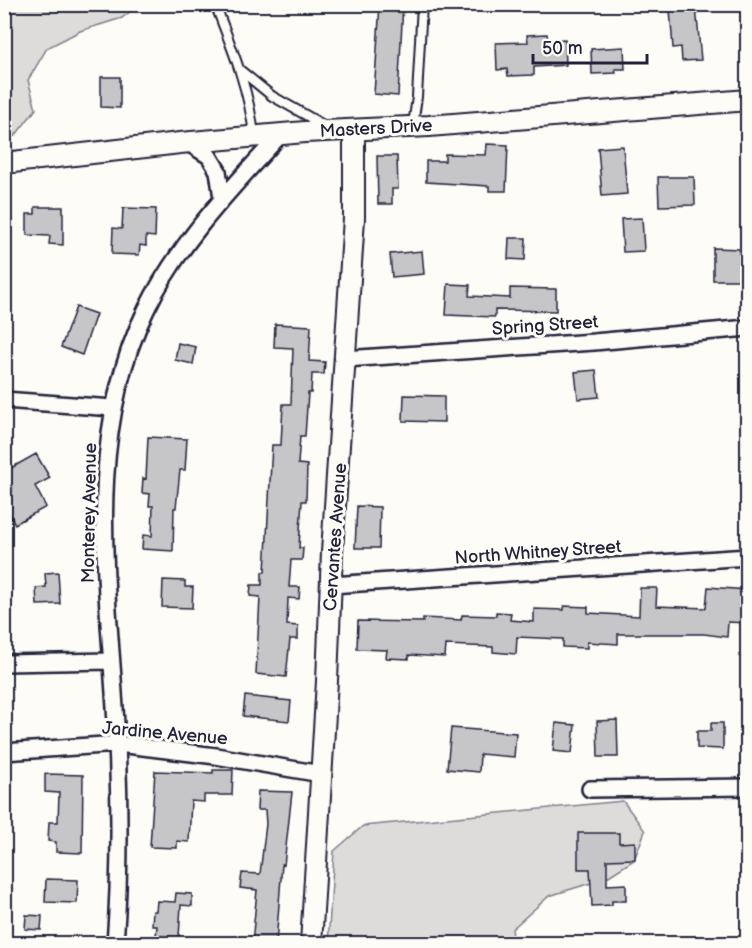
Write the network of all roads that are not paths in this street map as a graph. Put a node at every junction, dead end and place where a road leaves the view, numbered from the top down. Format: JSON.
{"nodes":[{"id":1,"x":215,"y":4,"type":"edge"},
{"id":2,"x":422,"y":4,"type":"edge"},
{"id":3,"x":240,"y":70,"type":"junction"},
{"id":4,"x":747,"y":100,"type":"edge"},
{"id":5,"x":413,"y":127,"type":"junction"},
{"id":6,"x":354,"y":130,"type":"junction"},
{"id":7,"x":334,"y":131,"type":"junction"},
{"id":8,"x":281,"y":134,"type":"junction"},
{"id":9,"x":254,"y":136,"type":"junction"},
{"id":10,"x":187,"y":142,"type":"junction"},
{"id":11,"x":4,"y":163,"type":"edge"},
{"id":12,"x":222,"y":198,"type":"junction"},
{"id":13,"x":747,"y":328,"type":"edge"},
{"id":14,"x":345,"y":359,"type":"junction"},
{"id":15,"x":4,"y":400,"type":"edge"},
{"id":16,"x":113,"y":408,"type":"junction"},
{"id":17,"x":747,"y":557,"type":"edge"},
{"id":18,"x":331,"y":585,"type":"junction"},
{"id":19,"x":111,"y":661,"type":"junction"},
{"id":20,"x":4,"y":663,"type":"edge"},
{"id":21,"x":117,"y":744,"type":"junction"},
{"id":22,"x":4,"y":752,"type":"edge"},
{"id":23,"x":321,"y":774,"type":"junction"},
{"id":24,"x":747,"y":787,"type":"edge"},
{"id":25,"x":590,"y":789,"type":"dead end"},
{"id":26,"x":115,"y":944,"type":"edge"},
{"id":27,"x":311,"y":944,"type":"edge"}],
"edges":[{"from":1,"to":3,"type":"lane"},
{"from":2,"to":5,"type":"lane"},
{"from":3,"to":7,"type":"lane"},
{"from":3,"to":9,"type":"lane"},
{"from":4,"to":5,"type":"street","name":"Masters Drive"},
{"from":5,"to":6,"type":"street","name":"Masters Drive"},
{"from":6,"to":7,"type":"street","name":"Masters Drive"},
{"from":6,"to":14,"type":"street","name":"Cervantes Avenue"},
{"from":7,"to":8,"type":"street","name":"Masters Drive"},
{"from":8,"to":9,"type":"street","name":"Masters Drive"},
{"from":8,"to":12,"type":"street","name":"Monterey Avenue"},
{"from":9,"to":10,"type":"street","name":"Masters Drive"},
{"from":10,"to":11,"type":"street","name":"Masters Drive"},
{"from":10,"to":12,"type":"street"},
{"from":12,"to":16,"type":"street","name":"Monterey Avenue"},
{"from":13,"to":14,"type":"street","name":"Spring Street"},
{"from":14,"to":18,"type":"street","name":"Cervantes Avenue"},
{"from":15,"to":16,"type":"street"},
{"from":16,"to":19,"type":"street","name":"Monterey Avenue"},
{"from":17,"to":18,"type":"street","name":"North Whitney Street"},
{"from":18,"to":23,"type":"street","name":"Cervantes Avenue"},
{"from":19,"to":20,"type":"street"},
{"from":19,"to":21,"type":"street","name":"Monterey Avenue"},
{"from":21,"to":22,"type":"street","name":"Jardine Avenue"},
{"from":21,"to":23,"type":"street","name":"Jardine Avenue"},
{"from":21,"to":26,"type":"street","name":"Monterey Avenue"},
{"from":23,"to":27,"type":"street","name":"Cervantes Avenue"},
{"from":24,"to":25,"type":"street"}]}
